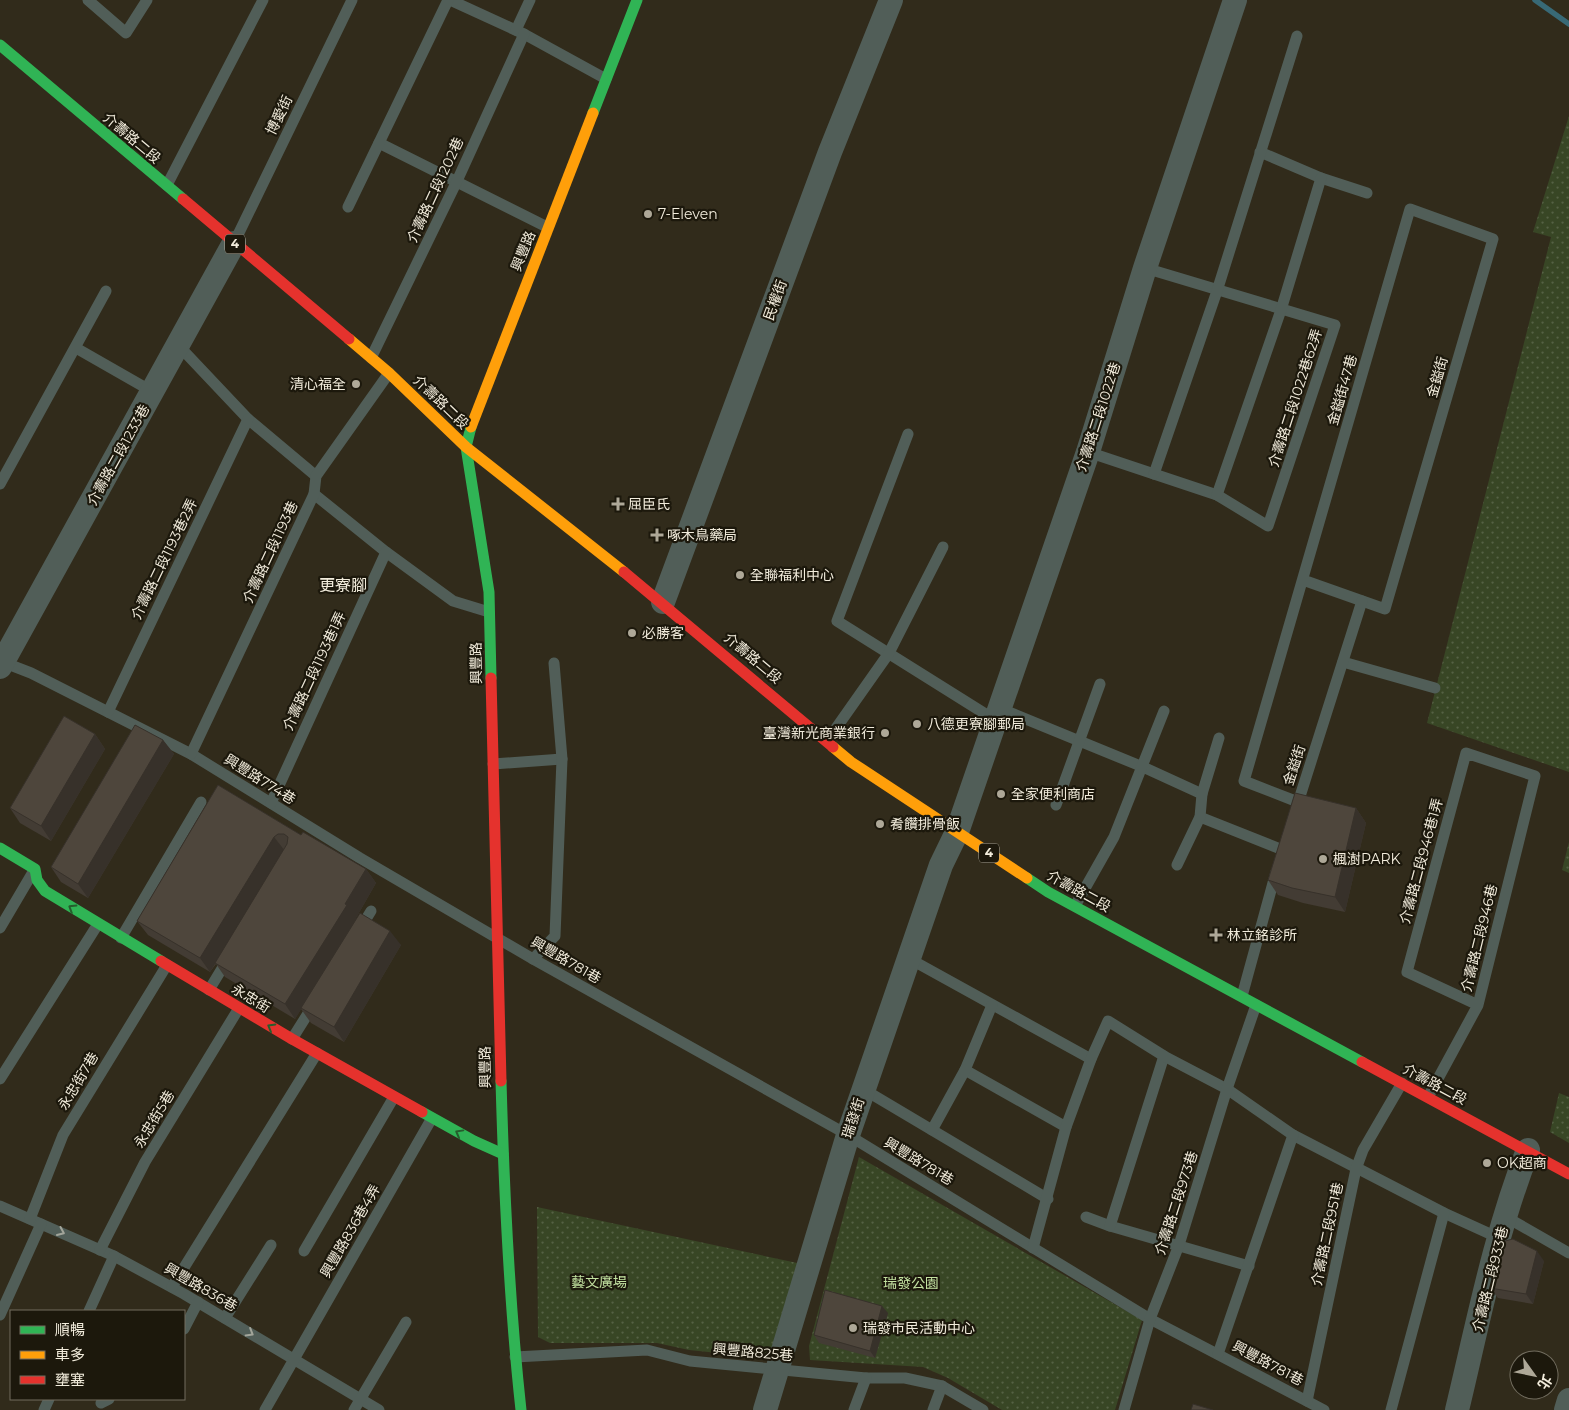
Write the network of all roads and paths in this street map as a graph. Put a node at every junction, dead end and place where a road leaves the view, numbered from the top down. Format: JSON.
{"nodes":[{"id":1,"x":88,"y":0,"type":"edge"},
{"id":2,"x":146,"y":0,"type":"edge"},
{"id":3,"x":263,"y":0,"type":"edge"},
{"id":4,"x":352,"y":0,"type":"edge"},
{"id":5,"x":449,"y":0,"type":"edge"},
{"id":6,"x":530,"y":0,"type":"edge"},
{"id":7,"x":637,"y":0,"type":"edge"},
{"id":8,"x":891,"y":0,"type":"edge"},
{"id":9,"x":1235,"y":0,"type":"edge"},
{"id":10,"x":520,"y":32,"type":"junction"},
{"id":11,"x":1297,"y":36,"type":"dead end"},
{"id":12,"x":0,"y":45,"type":"edge"},
{"id":13,"x":606,"y":79,"type":"junction"},
{"id":14,"x":379,"y":143,"type":"junction"},
{"id":15,"x":1260,"y":152,"type":"junction"},
{"id":16,"x":1321,"y":178,"type":"junction"},
{"id":17,"x":457,"y":180,"type":"junction"},
{"id":18,"x":166,"y":187,"type":"junction"},
{"id":19,"x":1367,"y":192,"type":"dead end"},
{"id":20,"x":348,"y":207,"type":"dead end"},
{"id":21,"x":549,"y":228,"type":"junction"},
{"id":22,"x":1493,"y":239,"type":"joint"},
{"id":23,"x":234,"y":243,"type":"junction"},
{"id":24,"x":1145,"y":268,"type":"junction"},
{"id":25,"x":106,"y":291,"type":"dead end"},
{"id":26,"x":1217,"y":291,"type":"junction"},
{"id":27,"x":1281,"y":310,"type":"junction"},
{"id":28,"x":179,"y":346,"type":"junction"},
{"id":29,"x":76,"y":348,"type":"junction"},
{"id":30,"x":370,"y":358,"type":"junction"},
{"id":31,"x":389,"y":372,"type":"junction"},
{"id":32,"x":153,"y":392,"type":"junction"},
{"id":33,"x":248,"y":419,"type":"junction"},
{"id":34,"x":908,"y":434,"type":"dead end"},
{"id":35,"x":466,"y":447,"type":"junction"},
{"id":36,"x":1088,"y":452,"type":"junction"},
{"id":37,"x":1154,"y":474,"type":"junction"},
{"id":38,"x":316,"y":476,"type":"junction"},
{"id":39,"x":0,"y":484,"type":"edge"},
{"id":40,"x":314,"y":494,"type":"junction"},
{"id":41,"x":1217,"y":495,"type":"junction"},
{"id":42,"x":943,"y":547,"type":"dead end"},
{"id":43,"x":386,"y":552,"type":"junction"},
{"id":44,"x":1303,"y":580,"type":"junction"},
{"id":45,"x":1362,"y":601,"type":"junction"},
{"id":46,"x":663,"y":602,"type":"junction"},
{"id":47,"x":489,"y":612,"type":"junction"},
{"id":48,"x":890,"y":653,"type":"junction"},
{"id":49,"x":1343,"y":662,"type":"junction"},
{"id":50,"x":1,"y":663,"type":"edge"},
{"id":51,"x":554,"y":663,"type":"dead end"},
{"id":52,"x":1100,"y":684,"type":"dead end"},
{"id":53,"x":1435,"y":688,"type":"dead end"},
{"id":54,"x":1164,"y":711,"type":"dead end"},
{"id":55,"x":108,"y":712,"type":"junction"},
{"id":56,"x":997,"y":714,"type":"junction"},
{"id":57,"x":1219,"y":738,"type":"dead end"},
{"id":58,"x":827,"y":741,"type":"junction"},
{"id":59,"x":1081,"y":741,"type":"junction"},
{"id":60,"x":191,"y":754,"type":"junction"},
{"id":61,"x":562,"y":759,"type":"junction"},
{"id":62,"x":493,"y":764,"type":"junction"},
{"id":63,"x":1143,"y":767,"type":"junction"},
{"id":64,"x":1535,"y":776,"type":"joint"},
{"id":65,"x":1202,"y":794,"type":"junction"},
{"id":66,"x":201,"y":802,"type":"dead end"},
{"id":67,"x":1298,"y":802,"type":"junction"},
{"id":68,"x":271,"y":803,"type":"junction"},
{"id":69,"x":1056,"y":805,"type":"dead end"},
{"id":70,"x":1200,"y":817,"type":"junction"},
{"id":71,"x":1293,"y":818,"type":"edge"},
{"id":72,"x":956,"y":832,"type":"junction"},
{"id":73,"x":0,"y":848,"type":"edge"},
{"id":74,"x":1177,"y":865,"type":"dead end"},
{"id":75,"x":35,"y":869,"type":"junction"},
{"id":76,"x":1074,"y":906,"type":"junction"},
{"id":77,"x":371,"y":911,"type":"dead end"},
{"id":78,"x":98,"y":924,"type":"junction"},
{"id":79,"x":0,"y":928,"type":"edge"},
{"id":80,"x":497,"y":937,"type":"junction"},
{"id":81,"x":121,"y":938,"type":"junction"},
{"id":82,"x":351,"y":943,"type":"edge"},
{"id":83,"x":234,"y":948,"type":"edge"},
{"id":84,"x":908,"y":958,"type":"junction"},
{"id":85,"x":533,"y":959,"type":"junction"},
{"id":86,"x":167,"y":965,"type":"junction"},
{"id":87,"x":209,"y":990,"type":"junction"},
{"id":88,"x":322,"y":991,"type":"edge"},
{"id":89,"x":1242,"y":996,"type":"junction"},
{"id":90,"x":1256,"y":1004,"type":"junction"},
{"id":91,"x":992,"y":1005,"type":"junction"},
{"id":92,"x":1478,"y":1005,"type":"junction"},
{"id":93,"x":239,"y":1008,"type":"junction"},
{"id":94,"x":292,"y":1040,"type":"junction"},
{"id":95,"x":317,"y":1054,"type":"junction"},
{"id":96,"x":1164,"y":1056,"type":"junction"},
{"id":97,"x":1091,"y":1059,"type":"junction"},
{"id":98,"x":965,"y":1070,"type":"junction"},
{"id":99,"x":0,"y":1079,"type":"edge"},
{"id":100,"x":1402,"y":1083,"type":"junction"},
{"id":101,"x":863,"y":1089,"type":"junction"},
{"id":102,"x":1227,"y":1089,"type":"junction"},
{"id":103,"x":394,"y":1096,"type":"junction"},
{"id":104,"x":1428,"y":1097,"type":"junction"},
{"id":105,"x":432,"y":1118,"type":"junction"},
{"id":106,"x":1066,"y":1127,"type":"junction"},
{"id":107,"x":932,"y":1130,"type":"junction"},
{"id":108,"x":848,"y":1135,"type":"junction"},
{"id":109,"x":1293,"y":1135,"type":"junction"},
{"id":110,"x":1528,"y":1150,"type":"junction"},
{"id":111,"x":502,"y":1154,"type":"junction"},
{"id":112,"x":1356,"y":1169,"type":"junction"},
{"id":113,"x":1569,"y":1174,"type":"edge"},
{"id":114,"x":1048,"y":1198,"type":"junction"},
{"id":115,"x":0,"y":1206,"type":"edge"},
{"id":116,"x":1444,"y":1213,"type":"junction"},
{"id":117,"x":1086,"y":1217,"type":"dead end"},
{"id":118,"x":30,"y":1219,"type":"junction"},
{"id":119,"x":41,"y":1224,"type":"junction"},
{"id":120,"x":1110,"y":1226,"type":"junction"},
{"id":121,"x":1502,"y":1228,"type":"junction"},
{"id":122,"x":271,"y":1245,"type":"dead end"},
{"id":123,"x":1179,"y":1245,"type":"junction"},
{"id":124,"x":1033,"y":1248,"type":"junction"},
{"id":125,"x":100,"y":1250,"type":"junction"},
{"id":126,"x":304,"y":1250,"type":"dead end"},
{"id":127,"x":1569,"y":1253,"type":"edge"},
{"id":128,"x":114,"y":1256,"type":"junction"},
{"id":129,"x":1249,"y":1266,"type":"junction"},
{"id":130,"x":172,"y":1287,"type":"junction"},
{"id":131,"x":198,"y":1302,"type":"junction"},
{"id":132,"x":89,"y":1310,"type":"edge"},
{"id":133,"x":0,"y":1315,"type":"edge"},
{"id":134,"x":225,"y":1318,"type":"junction"},
{"id":135,"x":1150,"y":1318,"type":"junction"},
{"id":136,"x":406,"y":1322,"type":"dead end"},
{"id":137,"x":185,"y":1327,"type":"edge"},
{"id":138,"x":1218,"y":1354,"type":"junction"},
{"id":139,"x":515,"y":1357,"type":"junction"},
{"id":140,"x":294,"y":1359,"type":"junction"},
{"id":141,"x":778,"y":1369,"type":"junction"},
{"id":142,"x":866,"y":1378,"type":"junction"},
{"id":143,"x":942,"y":1386,"type":"junction"},
{"id":144,"x":361,"y":1399,"type":"junction"},
{"id":145,"x":1569,"y":1400,"type":"edge"},
{"id":146,"x":1308,"y":1402,"type":"junction"},
{"id":147,"x":265,"y":1410,"type":"edge"},
{"id":148,"x":354,"y":1410,"type":"edge"},
{"id":149,"x":379,"y":1410,"type":"edge"},
{"id":150,"x":509,"y":1410,"type":"edge"},
{"id":151,"x":521,"y":1410,"type":"edge"},
{"id":152,"x":765,"y":1410,"type":"edge"},
{"id":153,"x":854,"y":1410,"type":"edge"},
{"id":154,"x":933,"y":1410,"type":"edge"},
{"id":155,"x":983,"y":1410,"type":"edge"},
{"id":156,"x":1124,"y":1410,"type":"edge"},
{"id":157,"x":1324,"y":1410,"type":"edge"},
{"id":158,"x":1391,"y":1410,"type":"edge"},
{"id":159,"x":1457,"y":1410,"type":"edge"},
{"id":160,"x":1566,"y":1410,"type":"edge"}],
"edges":[{"from":1,"to":2,"type":"lane"},
{"from":3,"to":18,"type":"lane"},
{"from":4,"to":23,"type":"lane","name":"博愛街"},
{"from":5,"to":10,"type":"lane"},
{"from":5,"to":14,"type":"lane"},
{"from":6,"to":10,"type":"lane","name":"介壽路二段1202巷"},
{"from":7,"to":13,"type":"main road","name":"興豐路"},
{"from":8,"to":46,"type":"street","name":"民權街"},
{"from":9,"to":24,"type":"street","name":"介壽路二段1022巷"},
{"from":10,"to":13,"type":"lane"},
{"from":10,"to":17,"type":"lane","name":"介壽路二段1202巷"},
{"from":11,"to":15,"type":"lane"},
{"from":12,"to":18,"type":"main road","name":"介壽路二段","number":"4"},
{"from":13,"to":21,"type":"main road","name":"興豐路"},
{"from":14,"to":17,"type":"lane"},
{"from":14,"to":20,"type":"lane"},
{"from":15,"to":16,"type":"lane"},
{"from":15,"to":26,"type":"lane"},
{"from":16,"to":19,"type":"lane"},
{"from":16,"to":27,"type":"lane"},
{"from":17,"to":21,"type":"lane"},
{"from":17,"to":30,"type":"lane","name":"介壽路二段1202巷"},
{"from":18,"to":23,"type":"main road","name":"介壽路二段","number":"4"},
{"from":21,"to":35,"type":"main road","name":"興豐路"},
{"from":22,"to":44,"type":"lane","name":"金鎰街47巷"},
{"from":22,"to":45,"type":"lane","name":"金鎰街"},
{"from":23,"to":28,"type":"street","name":"介壽路二段1233巷"},
{"from":23,"to":30,"type":"main road","name":"介壽路二段","number":"4"},
{"from":24,"to":26,"type":"lane","name":"介壽路二段1022巷62弄"},
{"from":24,"to":36,"type":"street","name":"介壽路二段1022巷"},
{"from":25,"to":29,"type":"lane"},
{"from":26,"to":27,"type":"lane","name":"介壽路二段1022巷62弄"},
{"from":26,"to":37,"type":"lane"},
{"from":27,"to":41,"type":"lane"},
{"from":27,"to":41,"type":"lane","name":"介壽路二段1022巷62弄"},
{"from":28,"to":32,"type":"street","name":"介壽路二段1233巷"},
{"from":28,"to":33,"type":"lane"},
{"from":29,"to":32,"type":"lane"},
{"from":29,"to":39,"type":"lane"},
{"from":30,"to":31,"type":"main road","name":"介壽路二段","number":"4"},
{"from":31,"to":35,"type":"main road","name":"介壽路二段","number":"4"},
{"from":31,"to":38,"type":"lane","name":"介壽路二段1193巷"},
{"from":32,"to":50,"type":"street","name":"介壽路二段1233巷"},
{"from":33,"to":38,"type":"lane"},
{"from":33,"to":55,"type":"lane","name":"介壽路二段1193巷2弄"},
{"from":34,"to":48,"type":"lane"},
{"from":35,"to":46,"type":"main road","name":"介壽路二段","number":"4"},
{"from":35,"to":47,"type":"main road","name":"興豐路"},
{"from":36,"to":37,"type":"lane"},
{"from":36,"to":56,"type":"street","name":"介壽路二段1022巷"},
{"from":37,"to":41,"type":"lane"},
{"from":38,"to":40,"type":"lane","name":"介壽路二段1193巷"},
{"from":40,"to":43,"type":"lane"},
{"from":40,"to":60,"type":"lane","name":"介壽路二段1193巷"},
{"from":42,"to":48,"type":"lane"},
{"from":43,"to":47,"type":"lane"},
{"from":43,"to":68,"type":"lane","name":"介壽路二段1193巷1弄"},
{"from":44,"to":45,"type":"lane"},
{"from":44,"to":67,"type":"lane","name":"金鎰街47巷"},
{"from":45,"to":49,"type":"lane","name":"金鎰街"},
{"from":46,"to":58,"type":"main road","name":"介壽路二段","number":"4"},
{"from":47,"to":62,"type":"main road","name":"興豐路"},
{"from":48,"to":56,"type":"lane"},
{"from":48,"to":58,"type":"lane"},
{"from":49,"to":53,"type":"lane"},
{"from":49,"to":67,"type":"lane","name":"金鎰街"},
{"from":50,"to":55,"type":"lane","name":"興豐路774巷"},
{"from":51,"to":61,"type":"lane"},
{"from":52,"to":59,"type":"lane"},
{"from":54,"to":63,"type":"lane"},
{"from":55,"to":60,"type":"lane","name":"興豐路774巷"},
{"from":56,"to":59,"type":"lane"},
{"from":56,"to":72,"type":"street","name":"介壽路二段1022巷"},
{"from":57,"to":65,"type":"lane"},
{"from":58,"to":72,"type":"main road","name":"介壽路二段","number":"4"},
{"from":59,"to":63,"type":"lane"},
{"from":59,"to":69,"type":"lane"},
{"from":60,"to":68,"type":"lane","name":"興豐路774巷"},
{"from":61,"to":62,"type":"lane"},
{"from":61,"to":85,"type":"lane"},
{"from":62,"to":80,"type":"main road","name":"興豐路"},
{"from":63,"to":65,"type":"lane"},
{"from":63,"to":76,"type":"lane"},
{"from":64,"to":92,"type":"lane","name":"介壽路二段946巷"},
{"from":64,"to":92,"type":"lane","name":"介壽路二段946巷1弄"},
{"from":65,"to":70,"type":"lane"},
{"from":66,"to":81,"type":"lane"},
{"from":67,"to":71,"type":"lane","name":"金鎰街"},
{"from":68,"to":80,"type":"lane","name":"興豐路774巷"},
{"from":70,"to":74,"type":"lane"},
{"from":70,"to":89,"type":"lane"},
{"from":72,"to":76,"type":"main road","name":"介壽路二段","number":"4"},
{"from":72,"to":84,"type":"street","name":"瑞發街"},
{"from":73,"to":75,"type":"main road"},
{"from":78,"to":75,"type":"main road","name":"永忠街","one_way":true},
{"from":75,"to":79,"type":"lane"},
{"from":76,"to":89,"type":"main road","name":"介壽路二段","number":"4"},
{"from":77,"to":82,"type":"lane"},
{"from":78,"to":81,"type":"main road","name":"永忠街"},
{"from":78,"to":99,"type":"lane"},
{"from":80,"to":85,"type":"lane","name":"興豐路781巷"},
{"from":80,"to":111,"type":"main road","name":"興豐路"},
{"from":81,"to":86,"type":"main road","name":"永忠街"},
{"from":83,"to":87,"type":"lane"},
{"from":84,"to":91,"type":"lane"},
{"from":84,"to":101,"type":"street","name":"瑞發街"},
{"from":85,"to":108,"type":"lane","name":"興豐路781巷"},
{"from":86,"to":87,"type":"main road","name":"永忠街"},
{"from":86,"to":118,"type":"lane","name":"永忠街7巷"},
{"from":87,"to":93,"type":"main road","name":"永忠街"},
{"from":88,"to":94,"type":"lane"},
{"from":89,"to":90,"type":"main road","name":"介壽路二段","number":"4"},
{"from":90,"to":100,"type":"main road","name":"介壽路二段","number":"4"},
{"from":90,"to":102,"type":"lane","name":"介壽路二段973巷"},
{"from":91,"to":97,"type":"lane"},
{"from":91,"to":98,"type":"lane"},
{"from":92,"to":104,"type":"lane","name":"介壽路二段946巷"},
{"from":94,"to":93,"type":"main road","name":"永忠街","one_way":true},
{"from":93,"to":125,"type":"lane","name":"永忠街5巷"},
{"from":94,"to":95,"type":"main road","name":"永忠街"},
{"from":95,"to":103,"type":"main road","name":"永忠街"},
{"from":95,"to":130,"type":"lane"},
{"from":96,"to":97,"type":"lane"},
{"from":96,"to":102,"type":"lane"},
{"from":96,"to":120,"type":"lane"},
{"from":97,"to":106,"type":"lane"},
{"from":98,"to":106,"type":"lane"},
{"from":98,"to":107,"type":"lane"},
{"from":100,"to":104,"type":"main road","name":"介壽路二段","number":"4"},
{"from":100,"to":112,"type":"lane","name":"介壽路二段951巷"},
{"from":101,"to":107,"type":"lane"},
{"from":101,"to":108,"type":"street","name":"瑞發街"},
{"from":102,"to":109,"type":"lane"},
{"from":102,"to":123,"type":"lane","name":"介壽路二段973巷"},
{"from":103,"to":105,"type":"main road","name":"永忠街"},
{"from":103,"to":126,"type":"lane"},
{"from":104,"to":110,"type":"main road","name":"介壽路二段","number":"4"},
{"from":111,"to":105,"type":"main road","name":"永忠街","one_way":true},
{"from":105,"to":140,"type":"lane","name":"興豐路836巷4弄"},
{"from":106,"to":114,"type":"lane"},
{"from":107,"to":114,"type":"lane"},
{"from":108,"to":124,"type":"lane","name":"興豐路781巷"},
{"from":108,"to":141,"type":"street","name":"瑞發街"},
{"from":109,"to":112,"type":"lane"},
{"from":109,"to":129,"type":"lane"},
{"from":110,"to":113,"type":"main road","name":"介壽路二段","number":"4"},
{"from":110,"to":121,"type":"street","name":"介壽路二段933巷"},
{"from":111,"to":139,"type":"main road","name":"興豐路"},
{"from":112,"to":116,"type":"lane"},
{"from":112,"to":146,"type":"lane","name":"介壽路二段951巷"},
{"from":114,"to":124,"type":"lane"},
{"from":115,"to":118,"type":"lane","name":"興豐路836巷"},
{"from":116,"to":121,"type":"lane"},
{"from":116,"to":158,"type":"lane"},
{"from":117,"to":120,"type":"lane"},
{"from":118,"to":119,"type":"lane","name":"興豐路836巷"},
{"from":119,"to":125,"type":"lane","name":"興豐路836巷","one_way":true},
{"from":119,"to":133,"type":"lane"},
{"from":120,"to":123,"type":"lane"},
{"from":121,"to":127,"type":"lane"},
{"from":121,"to":159,"type":"street","name":"介壽路二段933巷"},
{"from":122,"to":134,"type":"lane"},
{"from":123,"to":129,"type":"lane"},
{"from":123,"to":135,"type":"lane","name":"介壽路二段973巷"},
{"from":124,"to":135,"type":"lane","name":"興豐路781巷"},
{"from":125,"to":128,"type":"lane","name":"興豐路836巷"},
{"from":128,"to":130,"type":"lane","name":"興豐路836巷"},
{"from":128,"to":132,"type":"lane"},
{"from":129,"to":138,"type":"lane"},
{"from":130,"to":131,"type":"lane","name":"興豐路836巷"},
{"from":131,"to":134,"type":"lane","name":"興豐路836巷"},
{"from":131,"to":137,"type":"lane"},
{"from":134,"to":140,"type":"lane","name":"興豐路836巷","one_way":true},
{"from":135,"to":138,"type":"lane","name":"興豐路781巷"},
{"from":135,"to":156,"type":"lane","name":"介壽路二段973巷"},
{"from":136,"to":144,"type":"lane"},
{"from":138,"to":146,"type":"lane","name":"興豐路781巷"},
{"from":139,"to":141,"type":"lane","name":"興豐路825巷"},
{"from":139,"to":150,"type":"main road","name":"興豐路"},
{"from":139,"to":151,"type":"main road","name":"興豐路"},
{"from":140,"to":144,"type":"lane","name":"興豐路836巷"},
{"from":140,"to":147,"type":"lane","name":"興豐路836巷4弄"},
{"from":141,"to":142,"type":"lane","name":"興豐路825巷"},
{"from":141,"to":152,"type":"street","name":"瑞發街"},
{"from":142,"to":143,"type":"lane","name":"興豐路825巷"},
{"from":142,"to":153,"type":"lane"},
{"from":143,"to":154,"type":"lane"},
{"from":143,"to":155,"type":"lane","name":"興豐路825巷"},
{"from":144,"to":148,"type":"lane"},
{"from":144,"to":149,"type":"lane","name":"興豐路836巷"},
{"from":145,"to":160,"type":"street"},
{"from":146,"to":157,"type":"lane","name":"興豐路781巷"}]}
